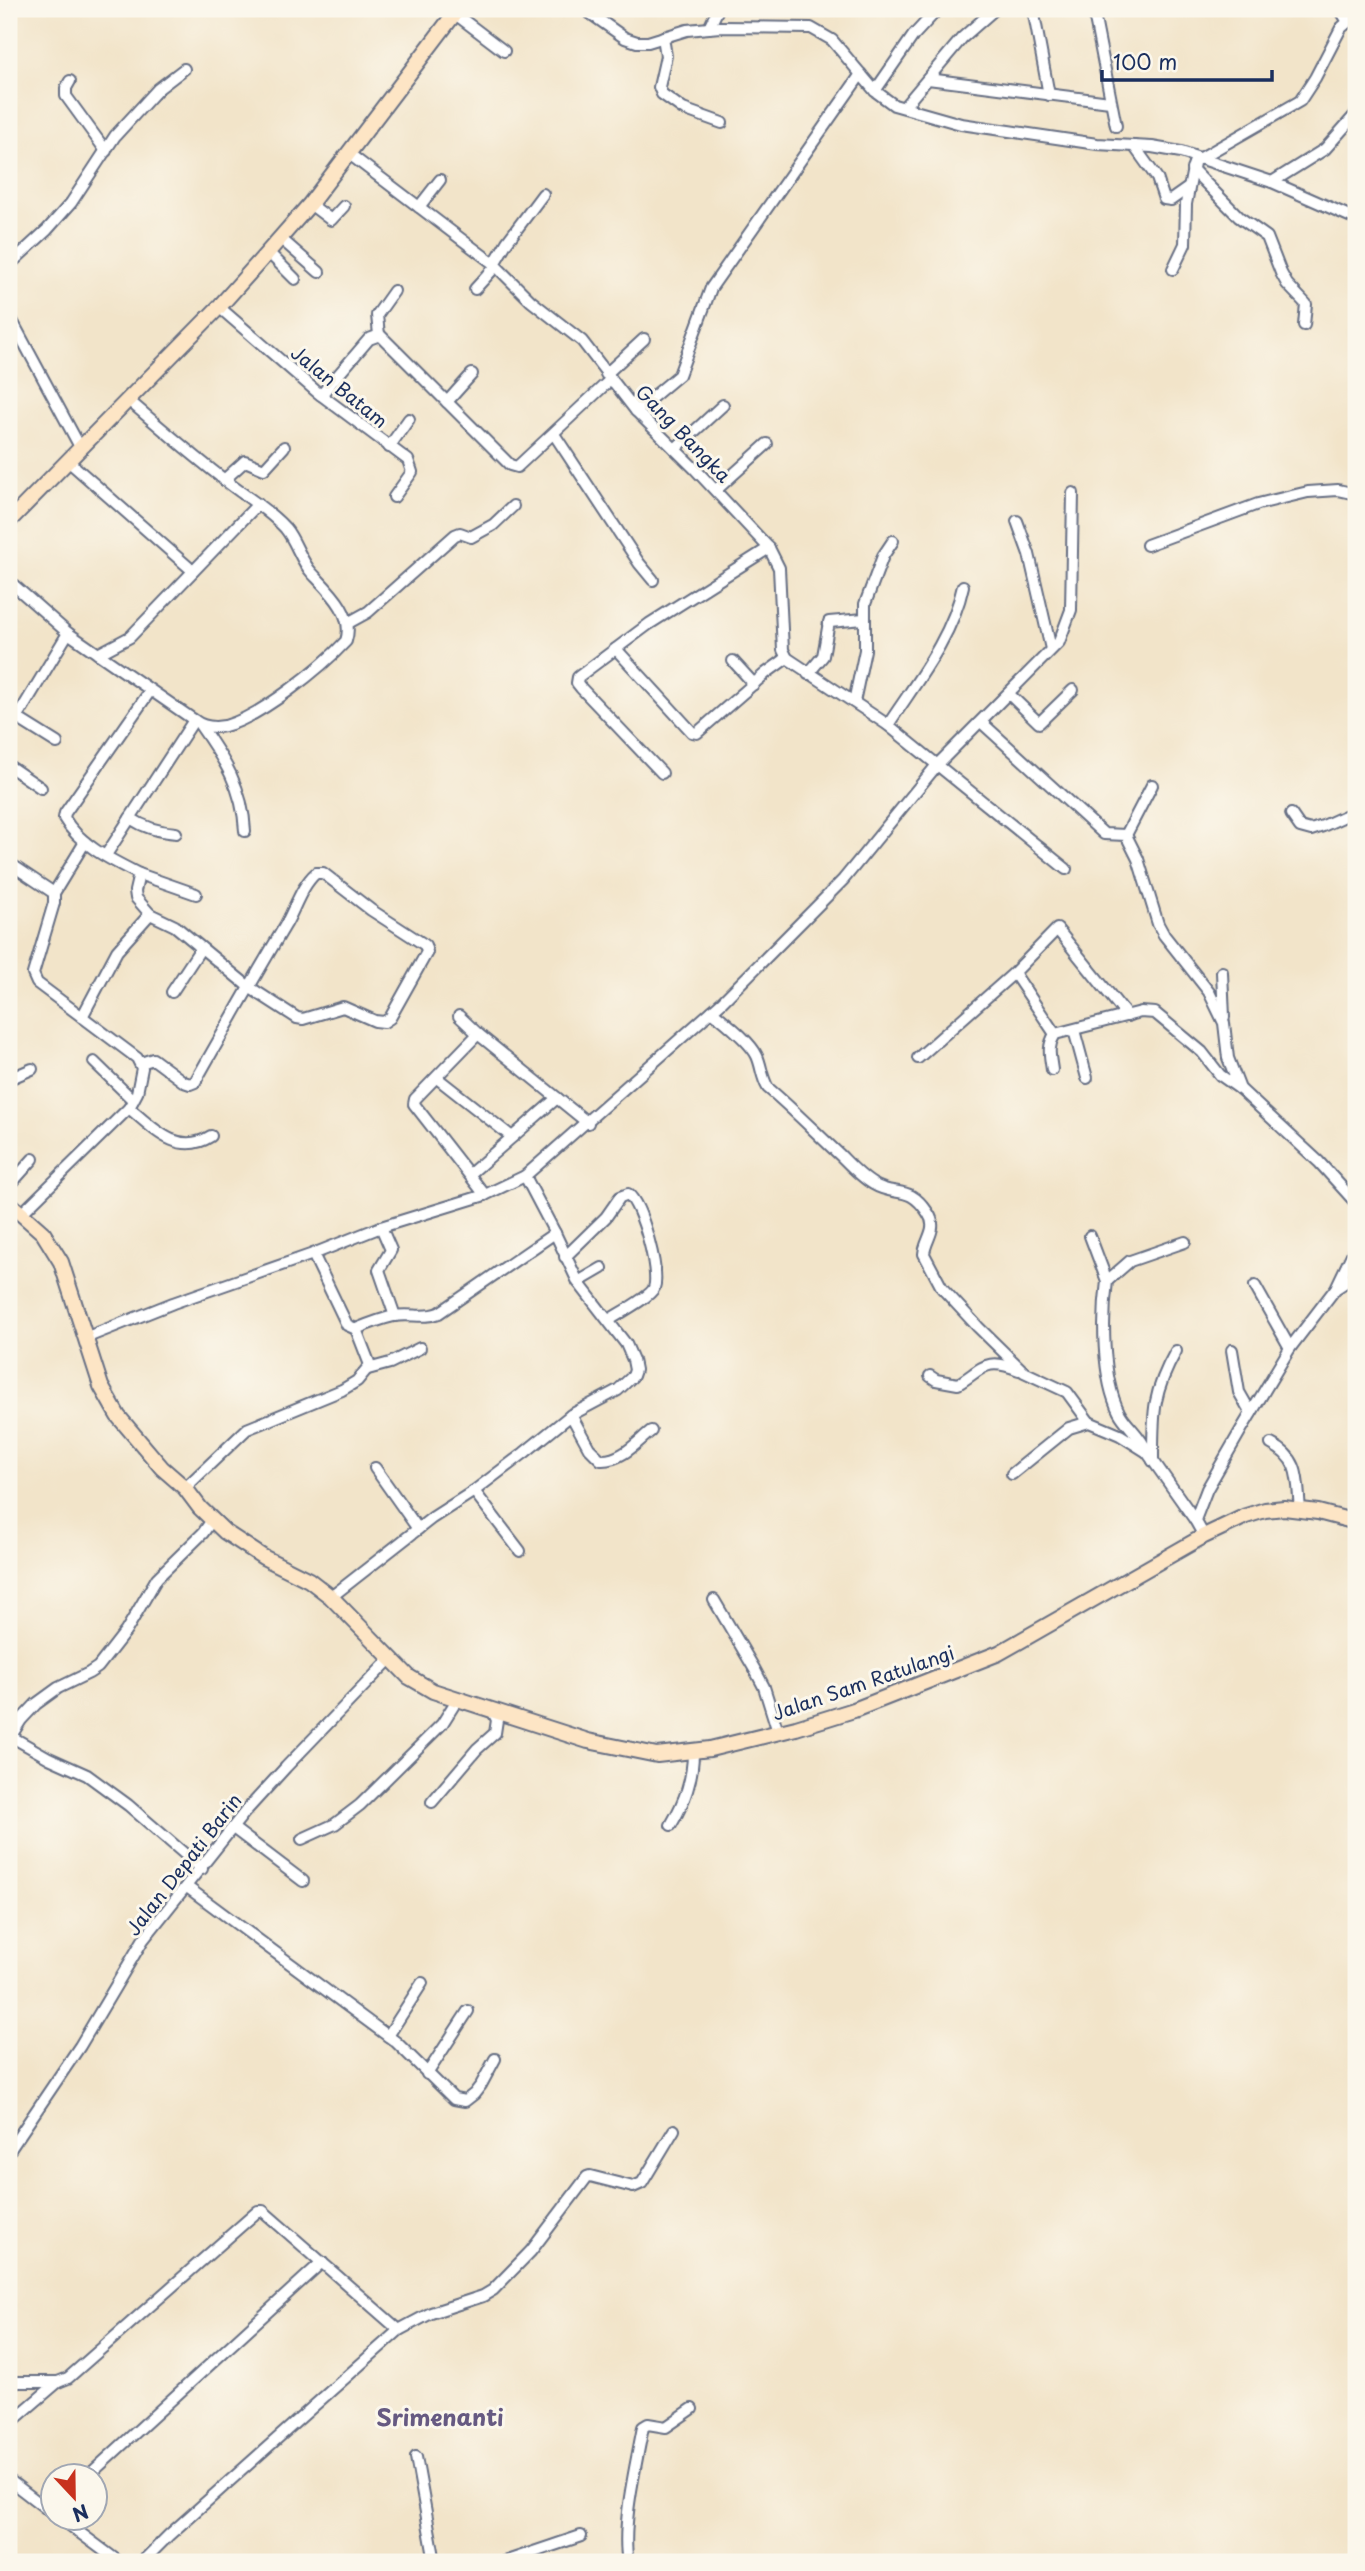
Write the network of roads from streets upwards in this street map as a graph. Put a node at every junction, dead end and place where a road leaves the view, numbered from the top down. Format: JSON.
{"nodes":[{"id":1,"x":584,"y":9,"type":"edge"},
{"id":2,"x":718,"y":9,"type":"edge"},
{"id":3,"x":938,"y":9,"type":"edge"},
{"id":4,"x":995,"y":9,"type":"edge"},
{"id":5,"x":1033,"y":9,"type":"edge"},
{"id":6,"x":1093,"y":9,"type":"edge"},
{"id":7,"x":1340,"y":9,"type":"edge"},
{"id":8,"x":456,"y":11,"type":"edge"},
{"id":9,"x":1352,"y":19,"type":"edge"},
{"id":10,"x":709,"y":28,"type":"junction"},
{"id":11,"x":663,"y":37,"type":"junction"},
{"id":12,"x":504,"y":51,"type":"dead end"},
{"id":13,"x":184,"y":69,"type":"dead end"},
{"id":14,"x":862,"y":74,"type":"junction"},
{"id":15,"x":928,"y":79,"type":"junction"},
{"id":16,"x":70,"y":81,"type":"dead end"},
{"id":17,"x":876,"y":92,"type":"junction"},
{"id":18,"x":1049,"y":95,"type":"junction"},
{"id":19,"x":1110,"y":102,"type":"junction"},
{"id":20,"x":904,"y":107,"type":"junction"},
{"id":21,"x":1356,"y":114,"type":"edge"},
{"id":22,"x":722,"y":123,"type":"dead end"},
{"id":23,"x":1116,"y":126,"type":"dead end"},
{"id":24,"x":1134,"y":146,"type":"junction"},
{"id":25,"x":106,"y":151,"type":"junction"},
{"id":26,"x":348,"y":153,"type":"junction"},
{"id":27,"x":1196,"y":162,"type":"junction"},
{"id":28,"x":440,"y":180,"type":"dead end"},
{"id":29,"x":1272,"y":182,"type":"junction"},
{"id":30,"x":1188,"y":188,"type":"junction"},
{"id":31,"x":544,"y":194,"type":"dead end"},
{"id":32,"x":310,"y":204,"type":"junction"},
{"id":33,"x":344,"y":206,"type":"dead end"},
{"id":34,"x":419,"y":207,"type":"junction"},
{"id":35,"x":1356,"y":219,"type":"edge"},
{"id":36,"x":280,"y":238,"type":"junction"},
{"id":37,"x":268,"y":252,"type":"junction"},
{"id":38,"x":9,"y":265,"type":"edge"},
{"id":39,"x":495,"y":265,"type":"junction"},
{"id":40,"x":1173,"y":269,"type":"dead end"},
{"id":41,"x":319,"y":272,"type":"dead end"},
{"id":42,"x":295,"y":279,"type":"dead end"},
{"id":43,"x":475,"y":289,"type":"dead end"},
{"id":44,"x":394,"y":291,"type":"dead end"},
{"id":45,"x":219,"y":307,"type":"junction"},
{"id":46,"x":9,"y":315,"type":"edge"},
{"id":47,"x":1304,"y":325,"type":"dead end"},
{"id":48,"x":379,"y":335,"type":"junction"},
{"id":49,"x":644,"y":339,"type":"dead end"},
{"id":50,"x":472,"y":374,"type":"dead end"},
{"id":51,"x":608,"y":377,"type":"junction"},
{"id":52,"x":321,"y":395,"type":"junction"},
{"id":53,"x":127,"y":399,"type":"junction"},
{"id":54,"x":447,"y":402,"type":"junction"},
{"id":55,"x":723,"y":405,"type":"dead end"},
{"id":56,"x":636,"y":411,"type":"junction"},
{"id":57,"x":409,"y":419,"type":"dead end"},
{"id":58,"x":554,"y":434,"type":"junction"},
{"id":59,"x":767,"y":444,"type":"dead end"},
{"id":60,"x":389,"y":446,"type":"junction"},
{"id":61,"x":80,"y":447,"type":"junction"},
{"id":62,"x":284,"y":447,"type":"dead end"},
{"id":63,"x":675,"y":449,"type":"junction"},
{"id":64,"x":67,"y":460,"type":"junction"},
{"id":65,"x":224,"y":480,"type":"junction"},
{"id":66,"x":716,"y":491,"type":"junction"},
{"id":67,"x":1073,"y":494,"type":"dead end"},
{"id":68,"x":1356,"y":494,"type":"edge"},
{"id":69,"x":394,"y":497,"type":"dead end"},
{"id":70,"x":258,"y":504,"type":"junction"},
{"id":71,"x":513,"y":506,"type":"dead end"},
{"id":72,"x":9,"y":521,"type":"edge"},
{"id":73,"x":1017,"y":521,"type":"dead end"},
{"id":74,"x":893,"y":541,"type":"dead end"},
{"id":75,"x":1147,"y":545,"type":"dead end"},
{"id":76,"x":769,"y":548,"type":"junction"},
{"id":77,"x":194,"y":571,"type":"junction"},
{"id":78,"x":9,"y":580,"type":"edge"},
{"id":79,"x":653,"y":580,"type":"dead end"},
{"id":80,"x":963,"y":586,"type":"dead end"},
{"id":81,"x":864,"y":619,"type":"junction"},
{"id":82,"x":348,"y":623,"type":"junction"},
{"id":83,"x":68,"y":633,"type":"junction"},
{"id":84,"x":617,"y":649,"type":"junction"},
{"id":85,"x":1051,"y":649,"type":"junction"},
{"id":86,"x":98,"y":654,"type":"junction"},
{"id":87,"x":787,"y":658,"type":"junction"},
{"id":88,"x":733,"y":661,"type":"dead end"},
{"id":89,"x":808,"y":674,"type":"junction"},
{"id":90,"x":754,"y":684,"type":"junction"},
{"id":91,"x":1073,"y":690,"type":"dead end"},
{"id":92,"x":150,"y":691,"type":"junction"},
{"id":93,"x":1009,"y":694,"type":"junction"},
{"id":94,"x":854,"y":702,"type":"junction"},
{"id":95,"x":17,"y":718,"type":"junction"},
{"id":96,"x":981,"y":722,"type":"junction"},
{"id":97,"x":197,"y":723,"type":"junction"},
{"id":98,"x":888,"y":725,"type":"junction"},
{"id":99,"x":9,"y":732,"type":"edge"},
{"id":100,"x":57,"y":743,"type":"dead end"},
{"id":101,"x":937,"y":765,"type":"junction"},
{"id":102,"x":9,"y":766,"type":"edge"},
{"id":103,"x":662,"y":774,"type":"dead end"},
{"id":104,"x":1152,"y":785,"type":"dead end"},
{"id":105,"x":41,"y":788,"type":"dead end"},
{"id":106,"x":1356,"y":811,"type":"edge"},
{"id":107,"x":1291,"y":814,"type":"dead end"},
{"id":108,"x":130,"y":818,"type":"junction"},
{"id":109,"x":245,"y":831,"type":"dead end"},
{"id":110,"x":176,"y":833,"type":"dead end"},
{"id":111,"x":1126,"y":835,"type":"junction"},
{"id":112,"x":85,"y":842,"type":"junction"},
{"id":113,"x":106,"y":855,"type":"junction"},
{"id":114,"x":9,"y":863,"type":"edge"},
{"id":115,"x":1066,"y":869,"type":"dead end"},
{"id":116,"x":139,"y":874,"type":"junction"},
{"id":117,"x":54,"y":893,"type":"junction"},
{"id":118,"x":196,"y":894,"type":"dead end"},
{"id":119,"x":150,"y":914,"type":"junction"},
{"id":120,"x":201,"y":948,"type":"junction"},
{"id":121,"x":1222,"y":972,"type":"dead end"},
{"id":122,"x":1014,"y":973,"type":"junction"},
{"id":123,"x":249,"y":987,"type":"junction"},
{"id":124,"x":172,"y":992,"type":"dead end"},
{"id":125,"x":712,"y":1011,"type":"junction"},
{"id":126,"x":458,"y":1016,"type":"dead end"},
{"id":127,"x":1127,"y":1016,"type":"junction"},
{"id":128,"x":82,"y":1017,"type":"junction"},
{"id":129,"x":1224,"y":1023,"type":"junction"},
{"id":130,"x":1074,"y":1030,"type":"junction"},
{"id":131,"x":478,"y":1034,"type":"junction"},
{"id":132,"x":1055,"y":1034,"type":"junction"},
{"id":133,"x":918,"y":1058,"type":"dead end"},
{"id":134,"x":94,"y":1062,"type":"dead end"},
{"id":135,"x":141,"y":1063,"type":"junction"},
{"id":136,"x":32,"y":1069,"type":"dead end"},
{"id":137,"x":1052,"y":1070,"type":"dead end"},
{"id":138,"x":437,"y":1078,"type":"junction"},
{"id":139,"x":1087,"y":1078,"type":"dead end"},
{"id":140,"x":9,"y":1079,"type":"edge"},
{"id":141,"x":1240,"y":1089,"type":"junction"},
{"id":142,"x":557,"y":1098,"type":"junction"},
{"id":143,"x":131,"y":1104,"type":"junction"},
{"id":144,"x":587,"y":1123,"type":"junction"},
{"id":145,"x":211,"y":1136,"type":"dead end"},
{"id":146,"x":512,"y":1137,"type":"junction"},
{"id":147,"x":33,"y":1159,"type":"dead end"},
{"id":148,"x":470,"y":1174,"type":"junction"},
{"id":149,"x":525,"y":1176,"type":"junction"},
{"id":150,"x":9,"y":1186,"type":"edge"},
{"id":151,"x":485,"y":1195,"type":"junction"},
{"id":152,"x":9,"y":1203,"type":"edge"},
{"id":153,"x":1356,"y":1203,"type":"edge"},
{"id":154,"x":22,"y":1213,"type":"junction"},
{"id":155,"x":381,"y":1227,"type":"junction"},
{"id":156,"x":555,"y":1233,"type":"junction"},
{"id":157,"x":1090,"y":1237,"type":"dead end"},
{"id":158,"x":1185,"y":1242,"type":"dead end"},
{"id":159,"x":1356,"y":1246,"type":"edge"},
{"id":160,"x":313,"y":1254,"type":"junction"},
{"id":161,"x":565,"y":1257,"type":"junction"},
{"id":162,"x":602,"y":1268,"type":"dead end"},
{"id":163,"x":1356,"y":1275,"type":"edge"},
{"id":164,"x":1107,"y":1281,"type":"junction"},
{"id":165,"x":578,"y":1282,"type":"junction"},
{"id":166,"x":1255,"y":1286,"type":"dead end"},
{"id":167,"x":1336,"y":1288,"type":"junction"},
{"id":168,"x":395,"y":1316,"type":"junction"},
{"id":169,"x":609,"y":1320,"type":"junction"},
{"id":170,"x":356,"y":1329,"type":"junction"},
{"id":171,"x":85,"y":1338,"type":"junction"},
{"id":172,"x":420,"y":1348,"type":"dead end"},
{"id":173,"x":1290,"y":1348,"type":"junction"},
{"id":174,"x":1232,"y":1350,"type":"dead end"},
{"id":175,"x":1176,"y":1351,"type":"dead end"},
{"id":176,"x":368,"y":1369,"type":"junction"},
{"id":177,"x":1024,"y":1372,"type":"junction"},
{"id":178,"x":930,"y":1376,"type":"dead end"},
{"id":179,"x":1251,"y":1413,"type":"junction"},
{"id":180,"x":570,"y":1415,"type":"junction"},
{"id":181,"x":1089,"y":1422,"type":"junction"},
{"id":182,"x":651,"y":1431,"type":"dead end"},
{"id":183,"x":1271,"y":1444,"type":"dead end"},
{"id":184,"x":1147,"y":1452,"type":"junction"},
{"id":185,"x":1154,"y":1464,"type":"junction"},
{"id":186,"x":375,"y":1468,"type":"dead end"},
{"id":187,"x":1012,"y":1474,"type":"dead end"},
{"id":188,"x":185,"y":1488,"type":"junction"},
{"id":189,"x":474,"y":1490,"type":"junction"},
{"id":190,"x":1300,"y":1510,"type":"junction"},
{"id":191,"x":212,"y":1520,"type":"junction"},
{"id":192,"x":1195,"y":1520,"type":"junction"},
{"id":193,"x":1356,"y":1522,"type":"edge"},
{"id":194,"x":418,"y":1528,"type":"junction"},
{"id":195,"x":1204,"y":1536,"type":"junction"},
{"id":196,"x":520,"y":1551,"type":"dead end"},
{"id":197,"x":331,"y":1597,"type":"junction"},
{"id":198,"x":714,"y":1600,"type":"dead end"},
{"id":199,"x":391,"y":1658,"type":"junction"},
{"id":200,"x":457,"y":1700,"type":"junction"},
{"id":201,"x":493,"y":1712,"type":"junction"},
{"id":202,"x":778,"y":1732,"type":"junction"},
{"id":203,"x":10,"y":1738,"type":"edge"},
{"id":204,"x":693,"y":1752,"type":"junction"},
{"id":205,"x":432,"y":1802,"type":"dead end"},
{"id":206,"x":671,"y":1825,"type":"dead end"},
{"id":207,"x":233,"y":1828,"type":"junction"},
{"id":208,"x":302,"y":1839,"type":"dead end"},
{"id":209,"x":202,"y":1869,"type":"junction"},
{"id":210,"x":303,"y":1881,"type":"dead end"},
{"id":211,"x":187,"y":1887,"type":"junction"},
{"id":212,"x":422,"y":1983,"type":"dead end"},
{"id":213,"x":468,"y":2011,"type":"dead end"},
{"id":214,"x":388,"y":2036,"type":"junction"},
{"id":215,"x":495,"y":2059,"type":"dead end"},
{"id":216,"x":428,"y":2074,"type":"junction"},
{"id":217,"x":674,"y":2130,"type":"dead end"},
{"id":218,"x":9,"y":2151,"type":"edge"},
{"id":219,"x":322,"y":2262,"type":"junction"},
{"id":220,"x":399,"y":2330,"type":"junction"},
{"id":221,"x":9,"y":2382,"type":"edge"},
{"id":222,"x":58,"y":2382,"type":"junction"},
{"id":223,"x":692,"y":2410,"type":"dead end"},
{"id":224,"x":9,"y":2424,"type":"edge"},
{"id":225,"x":416,"y":2456,"type":"dead end"},
{"id":226,"x":103,"y":2462,"type":"edge"},
{"id":227,"x":9,"y":2480,"type":"edge"},
{"id":228,"x":38,"y":2501,"type":"edge"},
{"id":229,"x":79,"y":2532,"type":"edge"},
{"id":230,"x":581,"y":2536,"type":"dead end"},
{"id":231,"x":119,"y":2562,"type":"edge"},
{"id":232,"x":142,"y":2562,"type":"edge"},
{"id":233,"x":435,"y":2562,"type":"edge"},
{"id":234,"x":504,"y":2562,"type":"edge"},
{"id":235,"x":628,"y":2562,"type":"edge"}],
"edges":[{"from":1,"to":11,"type":"street"},
{"from":2,"to":10,"type":"street"},
{"from":3,"to":17,"type":"street"},
{"from":4,"to":15,"type":"street"},
{"from":5,"to":18,"type":"street"},
{"from":6,"to":19,"type":"street"},
{"from":7,"to":9,"type":"street"},
{"from":8,"to":12,"type":"street"},
{"from":8,"to":26,"type":"street"},
{"from":9,"to":27,"type":"street"},
{"from":10,"to":11,"type":"street"},
{"from":10,"to":14,"type":"street"},
{"from":11,"to":22,"type":"street"},
{"from":13,"to":25,"type":"street"},
{"from":14,"to":17,"type":"street"},
{"from":14,"to":56,"type":"street"},
{"from":15,"to":18,"type":"street"},
{"from":15,"to":20,"type":"street"},
{"from":16,"to":25,"type":"street"},
{"from":17,"to":20,"type":"street"},
{"from":18,"to":19,"type":"street"},
{"from":19,"to":23,"type":"street"},
{"from":20,"to":24,"type":"street"},
{"from":21,"to":29,"type":"street"},
{"from":24,"to":27,"type":"street"},
{"from":24,"to":30,"type":"street"},
{"from":25,"to":38,"type":"street"},
{"from":26,"to":32,"type":"street"},
{"from":26,"to":34,"type":"street","name":"Gang Bangka"},
{"from":27,"to":29,"type":"street"},
{"from":27,"to":30,"type":"street"},
{"from":27,"to":47,"type":"street"},
{"from":28,"to":34,"type":"street"},
{"from":29,"to":35,"type":"street"},
{"from":30,"to":40,"type":"street"},
{"from":31,"to":39,"type":"street"},
{"from":32,"to":33,"type":"street"},
{"from":32,"to":36,"type":"street"},
{"from":34,"to":39,"type":"street","name":"Gang Bangka"},
{"from":36,"to":37,"type":"street"},
{"from":36,"to":41,"type":"street"},
{"from":37,"to":42,"type":"street"},
{"from":37,"to":45,"type":"street"},
{"from":39,"to":43,"type":"street"},
{"from":39,"to":51,"type":"street","name":"Gang Bangka"},
{"from":44,"to":48,"type":"street"},
{"from":45,"to":52,"type":"street","name":"Jalan Batam"},
{"from":45,"to":53,"type":"street"},
{"from":46,"to":61,"type":"street"},
{"from":48,"to":52,"type":"street"},
{"from":48,"to":54,"type":"street"},
{"from":49,"to":51,"type":"street"},
{"from":50,"to":54,"type":"street"},
{"from":51,"to":56,"type":"street","name":"Gang Bangka"},
{"from":51,"to":58,"type":"street"},
{"from":52,"to":60,"type":"street","name":"Jalan Batam"},
{"from":53,"to":61,"type":"street"},
{"from":53,"to":65,"type":"street"},
{"from":54,"to":58,"type":"street"},
{"from":55,"to":63,"type":"street"},
{"from":56,"to":63,"type":"street","name":"Gang Bangka"},
{"from":57,"to":60,"type":"street"},
{"from":58,"to":79,"type":"street"},
{"from":59,"to":66,"type":"street"},
{"from":60,"to":69,"type":"street","name":"Jalan Batam"},
{"from":61,"to":64,"type":"street"},
{"from":62,"to":65,"type":"street"},
{"from":63,"to":66,"type":"street","name":"Gang Bangka"},
{"from":64,"to":72,"type":"street"},
{"from":64,"to":77,"type":"street"},
{"from":65,"to":70,"type":"street"},
{"from":66,"to":76,"type":"street","name":"Gang Bangka"},
{"from":67,"to":85,"type":"street"},
{"from":68,"to":75,"type":"street"},
{"from":70,"to":77,"type":"street"},
{"from":70,"to":82,"type":"street"},
{"from":71,"to":82,"type":"street"},
{"from":73,"to":85,"type":"street"},
{"from":74,"to":81,"type":"street"},
{"from":76,"to":84,"type":"street"},
{"from":76,"to":87,"type":"street","name":"Gang Bangka"},
{"from":77,"to":86,"type":"street"},
{"from":78,"to":83,"type":"street"},
{"from":80,"to":98,"type":"street"},
{"from":81,"to":89,"type":"street"},
{"from":81,"to":94,"type":"street"},
{"from":82,"to":97,"type":"street"},
{"from":83,"to":86,"type":"street"},
{"from":83,"to":95,"type":"street"},
{"from":84,"to":90,"type":"street"},
{"from":84,"to":103,"type":"street"},
{"from":85,"to":93,"type":"street"},
{"from":86,"to":92,"type":"street"},
{"from":87,"to":89,"type":"street"},
{"from":87,"to":90,"type":"street"},
{"from":88,"to":90,"type":"street"},
{"from":89,"to":94,"type":"street"},
{"from":91,"to":93,"type":"street"},
{"from":92,"to":97,"type":"street"},
{"from":92,"to":112,"type":"street"},
{"from":93,"to":96,"type":"street"},
{"from":94,"to":98,"type":"street"},
{"from":95,"to":99,"type":"street"},
{"from":95,"to":100,"type":"street"},
{"from":96,"to":101,"type":"street"},
{"from":96,"to":111,"type":"street"},
{"from":97,"to":108,"type":"street"},
{"from":97,"to":109,"type":"street"},
{"from":98,"to":101,"type":"street"},
{"from":101,"to":115,"type":"street"},
{"from":101,"to":125,"type":"street"},
{"from":102,"to":105,"type":"street"},
{"from":104,"to":111,"type":"street"},
{"from":106,"to":107,"type":"street"},
{"from":108,"to":110,"type":"street"},
{"from":108,"to":113,"type":"street"},
{"from":111,"to":129,"type":"street"},
{"from":112,"to":113,"type":"street"},
{"from":112,"to":117,"type":"street"},
{"from":113,"to":116,"type":"street"},
{"from":114,"to":117,"type":"street"},
{"from":116,"to":118,"type":"street"},
{"from":116,"to":119,"type":"street"},
{"from":117,"to":128,"type":"street"},
{"from":119,"to":120,"type":"street"},
{"from":119,"to":128,"type":"street"},
{"from":120,"to":123,"type":"street"},
{"from":120,"to":124,"type":"street"},
{"from":121,"to":129,"type":"street"},
{"from":122,"to":127,"type":"street"},
{"from":122,"to":132,"type":"street"},
{"from":122,"to":133,"type":"street"},
{"from":123,"to":123,"type":"street"},
{"from":123,"to":135,"type":"street"},
{"from":125,"to":144,"type":"street"},
{"from":125,"to":177,"type":"street"},
{"from":126,"to":131,"type":"street"},
{"from":127,"to":130,"type":"street"},
{"from":127,"to":141,"type":"street"},
{"from":128,"to":135,"type":"street"},
{"from":129,"to":141,"type":"street"},
{"from":130,"to":132,"type":"street"},
{"from":130,"to":139,"type":"street"},
{"from":131,"to":138,"type":"street"},
{"from":131,"to":142,"type":"street"},
{"from":132,"to":137,"type":"street"},
{"from":134,"to":143,"type":"street"},
{"from":135,"to":143,"type":"street"},
{"from":136,"to":140,"type":"street"},
{"from":138,"to":146,"type":"street"},
{"from":138,"to":148,"type":"street"},
{"from":141,"to":153,"type":"street"},
{"from":142,"to":144,"type":"street"},
{"from":142,"to":146,"type":"street"},
{"from":143,"to":145,"type":"street"},
{"from":143,"to":154,"type":"street"},
{"from":144,"to":149,"type":"street"},
{"from":146,"to":148,"type":"street"},
{"from":147,"to":150,"type":"street"},
{"from":148,"to":151,"type":"street"},
{"from":149,"to":151,"type":"street"},
{"from":149,"to":156,"type":"street"},
{"from":151,"to":155,"type":"street"},
{"from":152,"to":154,"type":"street","name":"Jalan Sam Ratulangi"},
{"from":154,"to":171,"type":"street","name":"Jalan Sam Ratulangi"},
{"from":155,"to":160,"type":"street"},
{"from":155,"to":168,"type":"street"},
{"from":156,"to":161,"type":"street"},
{"from":156,"to":168,"type":"street"},
{"from":157,"to":164,"type":"street"},
{"from":158,"to":164,"type":"street"},
{"from":159,"to":167,"type":"street"},
{"from":160,"to":170,"type":"street"},
{"from":160,"to":171,"type":"street"},
{"from":161,"to":165,"type":"street"},
{"from":161,"to":169,"type":"street"},
{"from":162,"to":165,"type":"street"},
{"from":163,"to":167,"type":"street"},
{"from":164,"to":184,"type":"street"},
{"from":165,"to":169,"type":"street"},
{"from":166,"to":173,"type":"street"},
{"from":167,"to":173,"type":"street"},
{"from":168,"to":170,"type":"street"},
{"from":169,"to":180,"type":"street"},
{"from":170,"to":176,"type":"street"},
{"from":171,"to":188,"type":"street","name":"Jalan Sam Ratulangi"},
{"from":172,"to":176,"type":"street"},
{"from":173,"to":179,"type":"street"},
{"from":174,"to":179,"type":"street"},
{"from":175,"to":185,"type":"street"},
{"from":176,"to":188,"type":"street"},
{"from":177,"to":178,"type":"street"},
{"from":177,"to":181,"type":"street"},
{"from":179,"to":192,"type":"street"},
{"from":180,"to":182,"type":"street"},
{"from":180,"to":189,"type":"street"},
{"from":181,"to":184,"type":"street"},
{"from":181,"to":187,"type":"street"},
{"from":183,"to":190,"type":"street"},
{"from":184,"to":185,"type":"street"},
{"from":185,"to":192,"type":"street"},
{"from":186,"to":194,"type":"street"},
{"from":188,"to":191,"type":"street","name":"Jalan Sam Ratulangi"},
{"from":189,"to":194,"type":"street"},
{"from":189,"to":196,"type":"street"},
{"from":190,"to":193,"type":"street","name":"Jalan Sam Ratulangi"},
{"from":190,"to":195,"type":"street","name":"Jalan Sam Ratulangi"},
{"from":191,"to":197,"type":"street","name":"Jalan Sam Ratulangi"},
{"from":191,"to":203,"type":"street"},
{"from":192,"to":195,"type":"street"},
{"from":194,"to":197,"type":"street"},
{"from":195,"to":202,"type":"street","name":"Jalan Sam Ratulangi"},
{"from":197,"to":199,"type":"street","name":"Jalan Sam Ratulangi"},
{"from":198,"to":202,"type":"street"},
{"from":199,"to":200,"type":"street","name":"Jalan Sam Ratulangi"},
{"from":199,"to":207,"type":"street","name":"Jalan Depati Barin"},
{"from":200,"to":201,"type":"street","name":"Jalan Sam Ratulangi"},
{"from":200,"to":208,"type":"street"},
{"from":201,"to":204,"type":"street","name":"Jalan Sam Ratulangi"},
{"from":201,"to":205,"type":"street"},
{"from":202,"to":204,"type":"street","name":"Jalan Sam Ratulangi"},
{"from":203,"to":209,"type":"street"},
{"from":204,"to":206,"type":"street"},
{"from":207,"to":209,"type":"street","name":"Jalan Depati Barin"},
{"from":207,"to":210,"type":"street"},
{"from":209,"to":211,"type":"street","name":"Jalan Depati Barin"},
{"from":211,"to":214,"type":"street"},
{"from":211,"to":218,"type":"street","name":"Jalan Depati Barin"},
{"from":212,"to":214,"type":"street"},
{"from":213,"to":216,"type":"street"},
{"from":214,"to":216,"type":"street"},
{"from":215,"to":216,"type":"street"},
{"from":217,"to":220,"type":"street"},
{"from":219,"to":220,"type":"street"},
{"from":219,"to":222,"type":"street"},
{"from":219,"to":226,"type":"street"},
{"from":220,"to":232,"type":"street"},
{"from":221,"to":222,"type":"street"},
{"from":222,"to":224,"type":"street"},
{"from":223,"to":235,"type":"street"},
{"from":225,"to":233,"type":"street"},
{"from":227,"to":228,"type":"street"},
{"from":229,"to":231,"type":"street"},
{"from":230,"to":234,"type":"street"}]}
